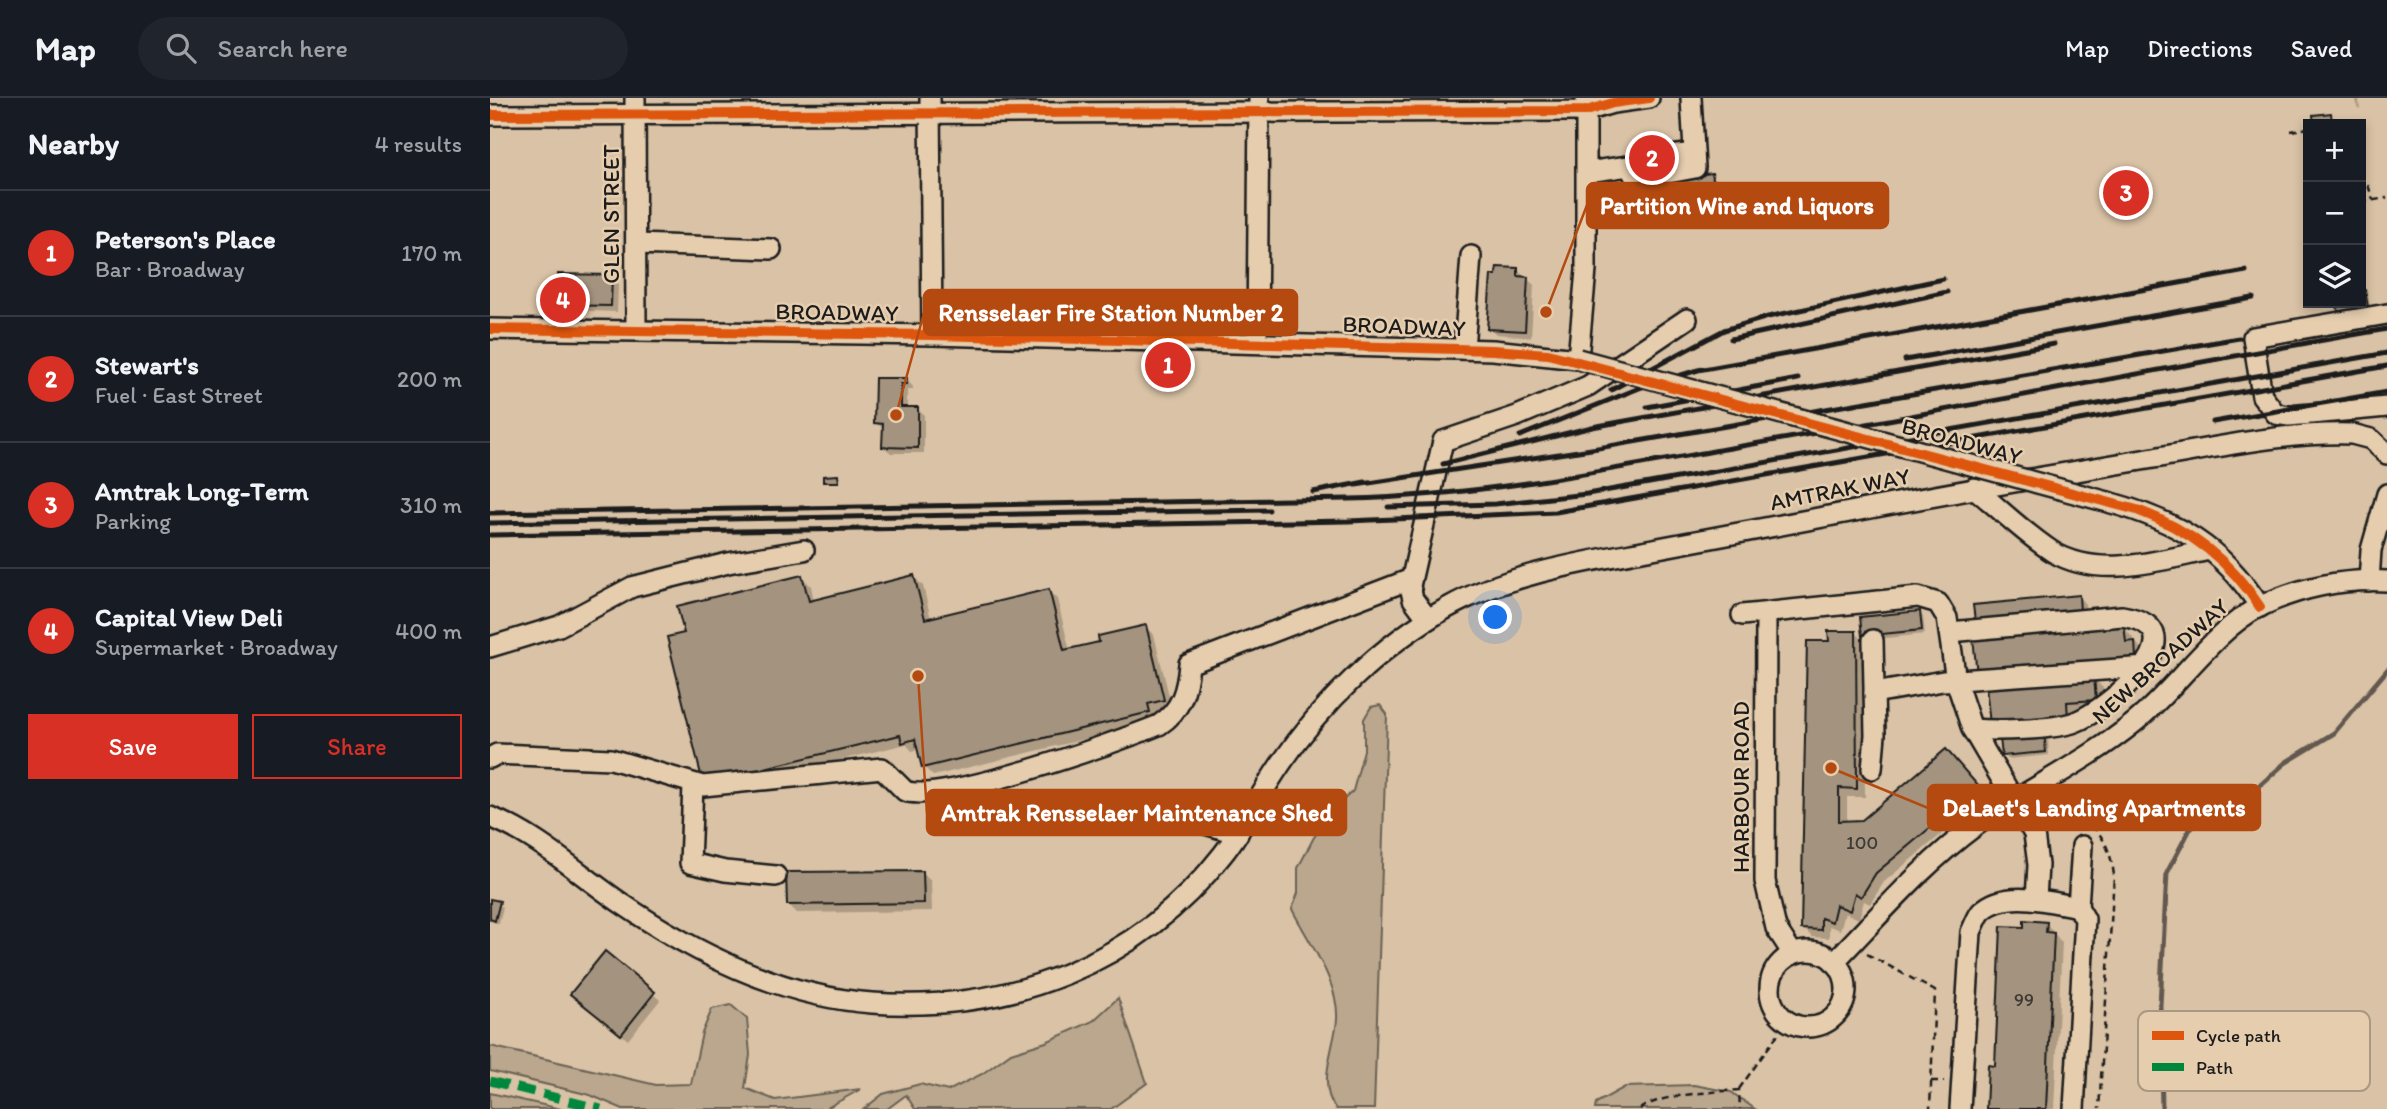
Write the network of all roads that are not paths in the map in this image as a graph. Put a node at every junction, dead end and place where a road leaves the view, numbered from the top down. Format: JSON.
{"nodes":[{"id":1,"x":1649,"y":98,"type":"edge"},
{"id":2,"x":1691,"y":98,"type":"edge"},
{"id":3,"x":1586,"y":105,"type":"edge"},
{"id":4,"x":930,"y":106,"type":"edge"},
{"id":5,"x":1259,"y":106,"type":"edge"},
{"id":6,"x":635,"y":107,"type":"edge"},
{"id":7,"x":490,"y":115,"type":"edge"},
{"id":8,"x":1694,"y":153,"type":"junction"},
{"id":9,"x":1663,"y":157,"type":"tunnel mouth"},
{"id":10,"x":1635,"y":168,"type":"junction"},
{"id":11,"x":1587,"y":172,"type":"junction"},
{"id":12,"x":1638,"y":210,"type":"dead end"},
{"id":13,"x":637,"y":244,"type":"junction"},
{"id":14,"x":771,"y":249,"type":"dead end"},
{"id":15,"x":1471,"y":256,"type":"dead end"},
{"id":16,"x":2387,"y":314,"type":"edge"},
{"id":17,"x":1687,"y":319,"type":"dead end"},
{"id":18,"x":490,"y":329,"type":"edge"},
{"id":19,"x":636,"y":330,"type":"junction"},
{"id":20,"x":932,"y":335,"type":"junction"},
{"id":21,"x":1257,"y":343,"type":"junction"},
{"id":22,"x":1464,"y":349,"type":"junction"},
{"id":23,"x":1578,"y":359,"type":"junction"},
{"id":24,"x":2387,"y":407,"type":"edge"},
{"id":25,"x":2386,"y":449,"type":"edge"},
{"id":26,"x":1974,"y":488,"type":"junction"},
{"id":27,"x":2387,"y":494,"type":"edge"},
{"id":28,"x":804,"y":550,"type":"dead end"},
{"id":29,"x":2210,"y":550,"type":"junction"},
{"id":30,"x":1411,"y":579,"type":"junction"},
{"id":31,"x":2378,"y":581,"type":"edge"},
{"id":32,"x":2260,"y":607,"type":"junction"},
{"id":33,"x":1766,"y":613,"type":"junction"},
{"id":34,"x":1742,"y":615,"type":"dead end"},
{"id":35,"x":1428,"y":619,"type":"junction"},
{"id":36,"x":1950,"y":632,"type":"junction"},
{"id":37,"x":1873,"y":640,"type":"dead end"},
{"id":38,"x":490,"y":647,"type":"edge"},
{"id":39,"x":2147,"y":667,"type":"junction"},
{"id":40,"x":1956,"y":681,"type":"junction"},
{"id":41,"x":1874,"y":693,"type":"junction"},
{"id":42,"x":1972,"y":729,"type":"junction"},
{"id":43,"x":490,"y":758,"type":"edge"},
{"id":44,"x":1872,"y":769,"type":"dead end"},
{"id":45,"x":693,"y":784,"type":"junction"},
{"id":46,"x":2014,"y":800,"type":"junction"},
{"id":47,"x":490,"y":817,"type":"edge"},
{"id":48,"x":1186,"y":818,"type":"dead end"},
{"id":49,"x":1238,"y":834,"type":"junction"},
{"id":50,"x":2082,"y":846,"type":"dead end"},
{"id":51,"x":776,"y":876,"type":"dead end"},
{"id":52,"x":2036,"y":900,"type":"junction"},
{"id":53,"x":2078,"y":907,"type":"junction"},
{"id":54,"x":1793,"y":954,"type":"junction"},
{"id":55,"x":1835,"y":962,"type":"junction"},
{"id":56,"x":1960,"y":1109,"type":"edge"},
{"id":57,"x":2074,"y":1109,"type":"edge"}],
"edges":[{"from":1,"to":3,"type":"street"},
{"from":2,"to":8,"type":"street"},
{"from":3,"to":5,"type":"street"},
{"from":3,"to":11,"type":"street"},
{"from":4,"to":5,"type":"street"},
{"from":4,"to":6,"type":"street"},
{"from":4,"to":20,"type":"street"},
{"from":5,"to":21,"type":"street"},
{"from":6,"to":7,"type":"street"},
{"from":6,"to":13,"type":"street","name":"GLEN STREET"},
{"from":8,"to":9,"type":"street"},
{"from":8,"to":10,"type":"street"},
{"from":10,"to":11,"type":"street"},
{"from":10,"to":12,"type":"street"},
{"from":11,"to":23,"type":"street"},
{"from":13,"to":14,"type":"street"},
{"from":13,"to":19,"type":"street","name":"GLEN STREET"},
{"from":15,"to":22,"type":"street"},
{"from":16,"to":24,"type":"street"},
{"from":17,"to":30,"type":"street"},
{"from":18,"to":19,"type":"street","name":"BROADWAY"},
{"from":19,"to":20,"type":"street","name":"BROADWAY"},
{"from":20,"to":21,"type":"street","name":"BROADWAY"},
{"from":21,"to":22,"type":"street","name":"BROADWAY"},
{"from":22,"to":23,"type":"street","name":"BROADWAY"},
{"from":23,"to":29,"type":"street","name":"BROADWAY","bridge":true},
{"from":25,"to":26,"type":"street","name":"AMTRAK WAY"},
{"from":26,"to":29,"type":"street"},
{"from":26,"to":35,"type":"street","name":"AMTRAK WAY"},
{"from":27,"to":31,"type":"street"},
{"from":28,"to":38,"type":"street"},
{"from":29,"to":32,"type":"street","name":"BROADWAY"},
{"from":30,"to":35,"type":"street"},
{"from":30,"to":45,"type":"street"},
{"from":31,"to":32,"type":"street"},
{"from":32,"to":46,"type":"street","name":"NEW BROADWAY"},
{"from":33,"to":34,"type":"street"},
{"from":33,"to":36,"type":"street"},
{"from":33,"to":54,"type":"street","name":"HARBOUR ROAD"},
{"from":35,"to":49,"type":"street","name":"AMTRAK WAY"},
{"from":36,"to":39,"type":"street"},
{"from":36,"to":40,"type":"street"},
{"from":37,"to":41,"type":"street"},
{"from":39,"to":40,"type":"street"},
{"from":39,"to":42,"type":"street"},
{"from":40,"to":41,"type":"street"},
{"from":40,"to":42,"type":"street"},
{"from":41,"to":44,"type":"street"},
{"from":42,"to":46,"type":"street"},
{"from":43,"to":45,"type":"street"},
{"from":45,"to":51,"type":"street"},
{"from":46,"to":52,"type":"street"},
{"from":46,"to":55,"type":"street","name":"NEW BROADWAY"},
{"from":47,"to":49,"type":"street","name":"AMTRAK WAY"},
{"from":48,"to":49,"type":"street"},
{"from":50,"to":53,"type":"street"},
{"from":52,"to":53,"type":"street"},
{"from":52,"to":56,"type":"street"},
{"from":53,"to":57,"type":"street"},
{"from":54,"to":55,"type":"street"},
{"from":54,"to":55,"type":"street"}]}
